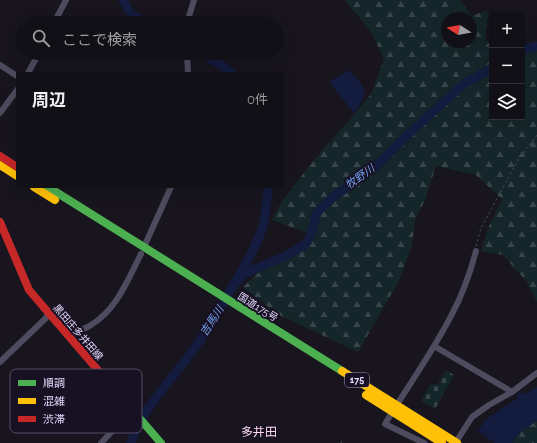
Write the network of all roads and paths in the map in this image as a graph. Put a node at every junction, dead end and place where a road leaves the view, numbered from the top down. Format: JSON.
{"nodes":[{"id":1,"x":66,"y":0,"type":"edge"},
{"id":2,"x":194,"y":0,"type":"edge"},
{"id":3,"x":58,"y":16,"type":"edge"},
{"id":4,"x":190,"y":16,"type":"edge"},
{"id":5,"x":35,"y":60,"type":"edge"},
{"id":6,"x":187,"y":60,"type":"edge"},
{"id":7,"x":0,"y":65,"type":"edge"},
{"id":8,"x":29,"y":72,"type":"edge"},
{"id":9,"x":188,"y":72,"type":"edge"},
{"id":10,"x":16,"y":75,"type":"edge"},
{"id":11,"x":16,"y":91,"type":"edge"},
{"id":12,"x":0,"y":113,"type":"edge"},
{"id":13,"x":537,"y":136,"type":"edge"},
{"id":14,"x":0,"y":156,"type":"edge"},
{"id":15,"x":0,"y":165,"type":"edge"},
{"id":16,"x":16,"y":166,"type":"edge"},
{"id":17,"x":16,"y":175,"type":"edge"},
{"id":18,"x":36,"y":188,"type":"edge"},
{"id":19,"x":49,"y":188,"type":"edge"},
{"id":20,"x":171,"y":188,"type":"edge"},
{"id":21,"x":0,"y":222,"type":"edge"},
{"id":22,"x":142,"y":251,"type":"junction"},
{"id":23,"x":476,"y":251,"type":"joint"},
{"id":24,"x":48,"y":313,"type":"junction"},
{"id":25,"x":254,"y":321,"type":"junction"},
{"id":26,"x":68,"y":335,"type":"junction"},
{"id":27,"x":434,"y":346,"type":"junction"},
{"id":28,"x":0,"y":362,"type":"edge"},
{"id":29,"x":98,"y":369,"type":"edge"},
{"id":30,"x":537,"y":373,"type":"edge"},
{"id":31,"x":512,"y":392,"type":"junction"},
{"id":32,"x":142,"y":420,"type":"edge"},
{"id":33,"x":110,"y":433,"type":"edge"},
{"id":34,"x":342,"y":440,"type":"dead end"},
{"id":35,"x":101,"y":443,"type":"edge"},
{"id":36,"x":161,"y":443,"type":"edge"},
{"id":37,"x":342,"y":443,"type":"edge"},
{"id":38,"x":424,"y":443,"type":"edge"},
{"id":39,"x":442,"y":443,"type":"edge"},
{"id":40,"x":456,"y":443,"type":"edge"}],
"edges":[{"from":1,"to":3,"type":"street"},
{"from":2,"to":4,"type":"street"},
{"from":5,"to":8,"type":"street"},
{"from":6,"to":9,"type":"street"},
{"from":7,"to":10,"type":"street"},
{"from":11,"to":12,"type":"street"},
{"from":13,"to":23,"type":"path"},
{"from":14,"to":16,"type":"main road"},
{"from":15,"to":17,"type":"main road"},
{"from":18,"to":22,"type":"main road","name":"国道175号","number":"175"},
{"from":19,"to":22,"type":"main road","name":"国道175号","number":"175"},
{"from":20,"to":22,"type":"street"},
{"from":21,"to":24,"type":"main road","name":"黒田庄多井田線"},
{"from":22,"to":25,"type":"main road","name":"国道175号","number":"175"},
{"from":22,"to":26,"type":"street"},
{"from":23,"to":27,"type":"street"},
{"from":24,"to":26,"type":"main road","name":"黒田庄多井田線"},
{"from":24,"to":28,"type":"street"},
{"from":25,"to":39,"type":"main road","name":"国道175号","number":"175"},
{"from":25,"to":40,"type":"main road","name":"国道175号","number":"175"},
{"from":26,"to":29,"type":"main road","name":"黒田庄多井田線"},
{"from":27,"to":31,"type":"street"},
{"from":27,"to":38,"type":"street"},
{"from":30,"to":31,"type":"street"},
{"from":31,"to":40,"type":"street"},
{"from":32,"to":36,"type":"main road","name":"黒田庄多井田線"},
{"from":33,"to":35,"type":"street"},
{"from":34,"to":37,"type":"path"}]}
